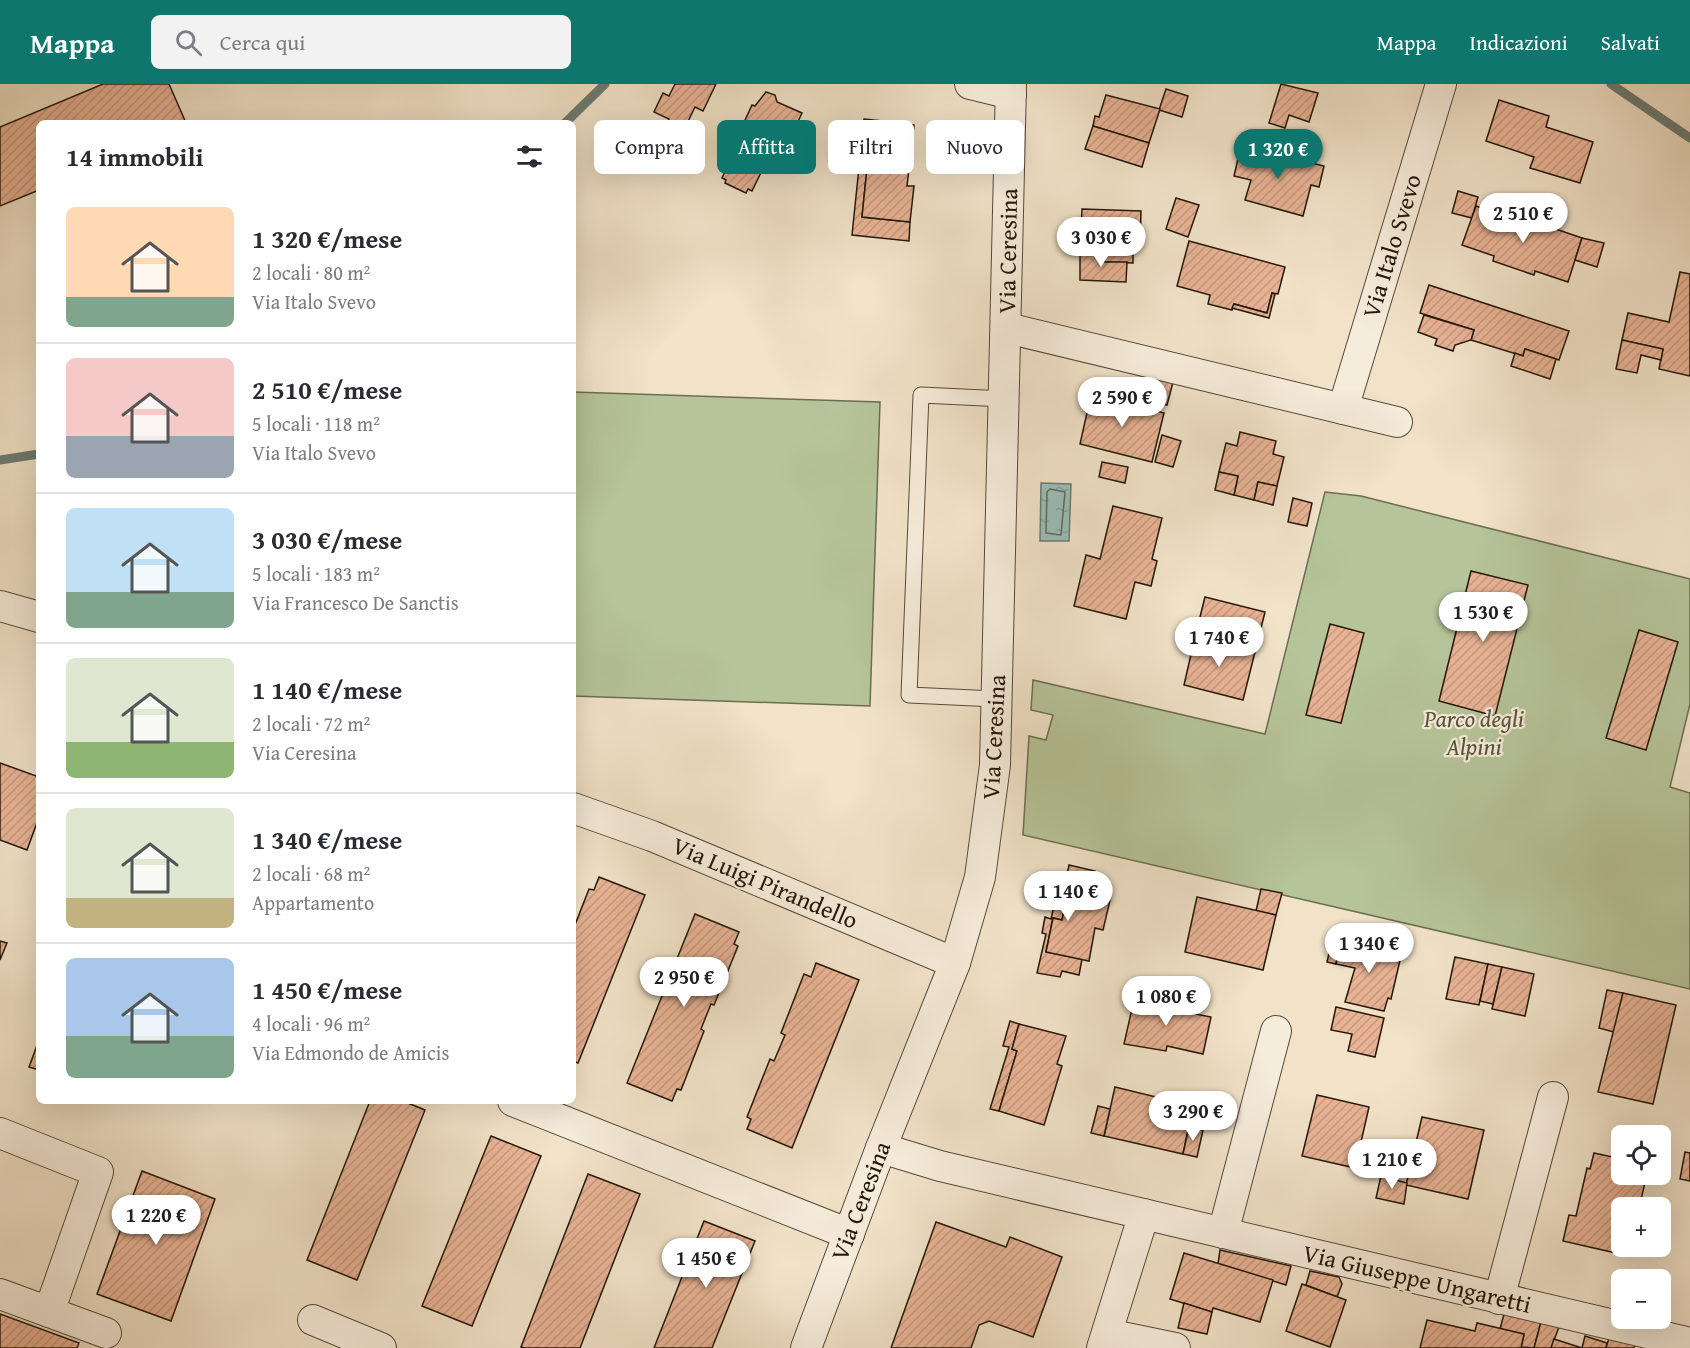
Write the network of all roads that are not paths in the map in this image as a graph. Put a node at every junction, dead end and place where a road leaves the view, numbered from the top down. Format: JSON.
{"nodes":[{"id":1,"x":970,"y":84,"type":"edge"},
{"id":2,"x":1441,"y":84,"type":"edge"},
{"id":3,"x":1011,"y":89,"type":"edge"},
{"id":4,"x":1007,"y":328,"type":"junction"},
{"id":5,"x":1005,"y":399,"type":"junction"},
{"id":6,"x":1343,"y":409,"type":"junction"},
{"id":7,"x":1397,"y":422,"type":"dead end"},
{"id":8,"x":0,"y":605,"type":"edge"},
{"id":9,"x":36,"y":616,"type":"edge"},
{"id":10,"x":996,"y":699,"type":"junction"},
{"id":11,"x":576,"y":809,"type":"edge"},
{"id":12,"x":955,"y":963,"type":"junction"},
{"id":13,"x":1276,"y":1031,"type":"dead end"},
{"id":14,"x":1553,"y":1097,"type":"dead end"},
{"id":15,"x":521,"y":1104,"type":"edge"},
{"id":16,"x":0,"y":1133,"type":"edge"},
{"id":17,"x":881,"y":1148,"type":"junction"},
{"id":18,"x":1144,"y":1214,"type":"junction"},
{"id":19,"x":1223,"y":1233,"type":"junction"},
{"id":20,"x":849,"y":1234,"type":"junction"},
{"id":21,"x":0,"y":1294,"type":"edge"},
{"id":22,"x":1499,"y":1299,"type":"junction"},
{"id":23,"x":50,"y":1312,"type":"junction"},
{"id":24,"x":314,"y":1320,"type":"dead end"},
{"id":25,"x":106,"y":1333,"type":"dead end"},
{"id":26,"x":1105,"y":1341,"type":"edge"},
{"id":27,"x":1690,"y":1343,"type":"edge"},
{"id":28,"x":381,"y":1348,"type":"edge"},
{"id":29,"x":806,"y":1348,"type":"edge"},
{"id":30,"x":1175,"y":1348,"type":"edge"}],
"edges":[{"from":1,"to":3,"type":"street","name":"Via Ceresina"},
{"from":2,"to":6,"type":"street","name":"Via Italo Svevo"},
{"from":3,"to":4,"type":"street","name":"Via Ceresina"},
{"from":4,"to":5,"type":"street","name":"Via Ceresina"},
{"from":4,"to":6,"type":"street"},
{"from":5,"to":10,"type":"street","name":"Via Ceresina"},
{"from":5,"to":10,"type":"lane"},
{"from":6,"to":7,"type":"street"},
{"from":8,"to":9,"type":"street"},
{"from":10,"to":12,"type":"street","name":"Via Ceresina"},
{"from":11,"to":12,"type":"street","name":"Via Luigi Pirandello"},
{"from":12,"to":17,"type":"street","name":"Via Ceresina"},
{"from":13,"to":19,"type":"street"},
{"from":14,"to":22,"type":"street"},
{"from":15,"to":20,"type":"street"},
{"from":16,"to":23,"type":"street"},
{"from":17,"to":18,"type":"street","name":"Via Giuseppe Ungaretti"},
{"from":17,"to":20,"type":"street","name":"Via Ceresina"},
{"from":18,"to":19,"type":"street","name":"Via Giuseppe Ungaretti"},
{"from":18,"to":26,"type":"street"},
{"from":19,"to":22,"type":"street","name":"Via Giuseppe Ungaretti"},
{"from":20,"to":29,"type":"street","name":"Via Ceresina"},
{"from":21,"to":23,"type":"street"},
{"from":22,"to":27,"type":"street","name":"Via Giuseppe Ungaretti"},
{"from":23,"to":25,"type":"street"},
{"from":24,"to":28,"type":"street"},
{"from":26,"to":30,"type":"street"}]}
